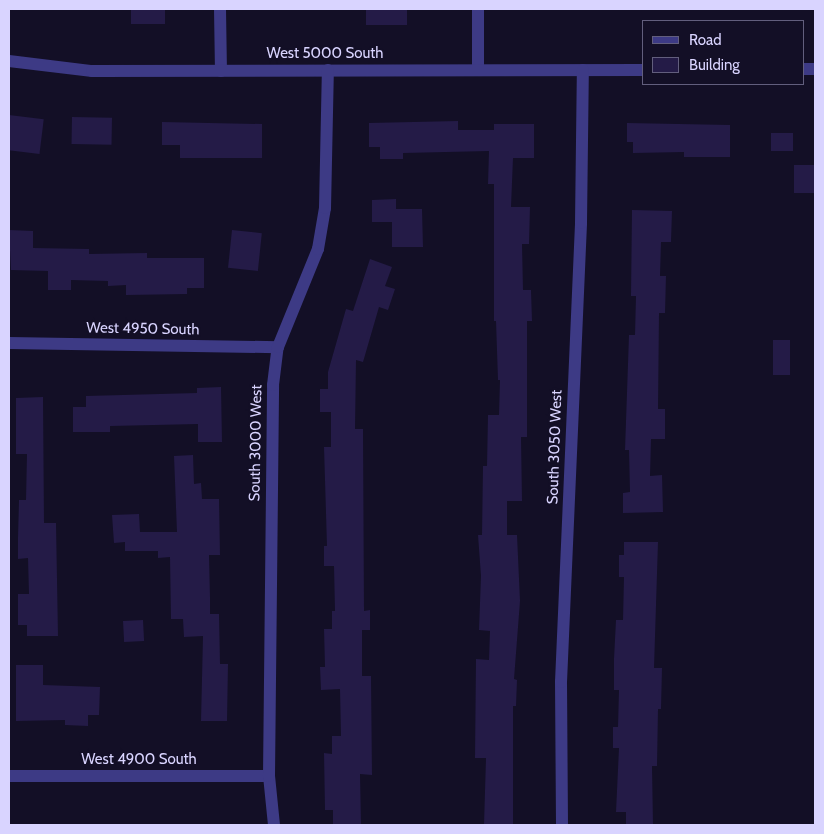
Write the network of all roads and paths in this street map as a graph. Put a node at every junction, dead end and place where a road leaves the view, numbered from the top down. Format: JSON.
{"nodes":[{"id":1,"x":220,"y":9,"type":"edge"},
{"id":2,"x":478,"y":9,"type":"edge"},
{"id":3,"x":9,"y":61,"type":"edge"},
{"id":4,"x":328,"y":70,"type":"junction"},
{"id":5,"x":478,"y":70,"type":"junction"},
{"id":6,"x":583,"y":70,"type":"junction"},
{"id":7,"x":642,"y":70,"type":"edge"},
{"id":8,"x":221,"y":71,"type":"junction"},
{"id":9,"x":9,"y":343,"type":"edge"},
{"id":10,"x":278,"y":347,"type":"junction"},
{"id":11,"x":9,"y":776,"type":"edge"},
{"id":12,"x":269,"y":776,"type":"junction"},
{"id":13,"x":274,"y":825,"type":"edge"},
{"id":14,"x":562,"y":825,"type":"edge"}],
"edges":[{"from":1,"to":8,"type":"street"},
{"from":2,"to":5,"type":"street"},
{"from":3,"to":8,"type":"street","name":"West 5000 South"},
{"from":4,"to":5,"type":"street","name":"West 5000 South"},
{"from":4,"to":8,"type":"street","name":"West 5000 South"},
{"from":4,"to":10,"type":"street","name":"South 3000 West"},
{"from":5,"to":6,"type":"street","name":"West 5000 South"},
{"from":6,"to":7,"type":"street","name":"West 5000 South"},
{"from":6,"to":14,"type":"street","name":"South 3050 West"},
{"from":9,"to":10,"type":"street","name":"West 4950 South"},
{"from":10,"to":12,"type":"street","name":"South 3000 West"},
{"from":11,"to":12,"type":"street","name":"West 4900 South"},
{"from":12,"to":13,"type":"street","name":"South 3000 West"}]}
